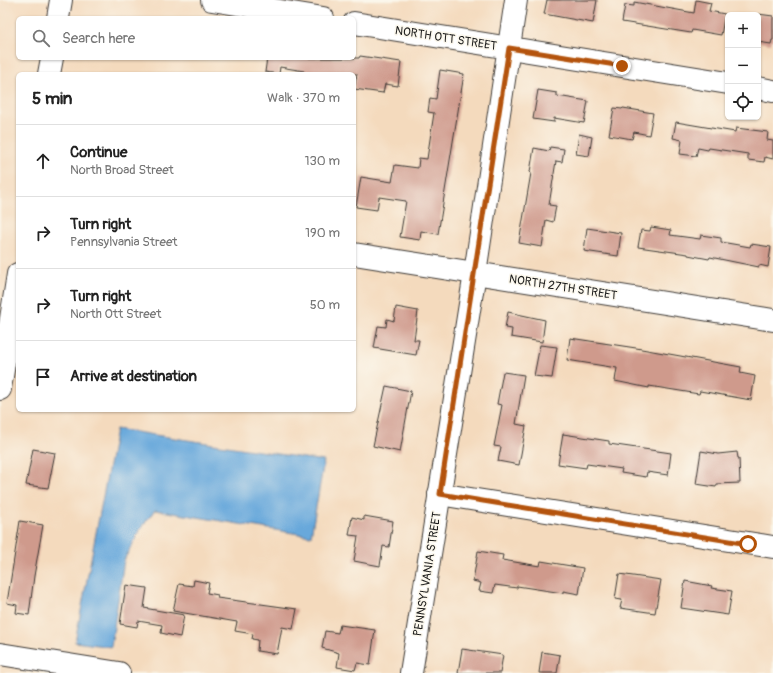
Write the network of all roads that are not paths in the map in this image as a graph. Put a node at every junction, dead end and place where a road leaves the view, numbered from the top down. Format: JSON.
{"nodes":[{"id":1,"x":61,"y":0,"type":"edge"},
{"id":2,"x":212,"y":0,"type":"edge"},
{"id":3,"x":516,"y":0,"type":"edge"},
{"id":4,"x":58,"y":16,"type":"edge"},
{"id":5,"x":311,"y":16,"type":"edge"},
{"id":6,"x":356,"y":23,"type":"edge"},
{"id":7,"x":509,"y":48,"type":"junction"},
{"id":8,"x":52,"y":60,"type":"edge"},
{"id":9,"x":50,"y":72,"type":"edge"},
{"id":10,"x":725,"y":84,"type":"edge"},
{"id":11,"x":761,"y":89,"type":"edge"},
{"id":12,"x":773,"y":91,"type":"edge"},
{"id":13,"x":356,"y":254,"type":"edge"},
{"id":14,"x":475,"y":273,"type":"junction"},
{"id":15,"x":16,"y":287,"type":"edge"},
{"id":16,"x":773,"y":320,"type":"edge"},
{"id":17,"x":0,"y":389,"type":"edge"},
{"id":18,"x":440,"y":494,"type":"junction"},
{"id":19,"x":773,"y":548,"type":"edge"},
{"id":20,"x":0,"y":654,"type":"edge"},
{"id":21,"x":119,"y":673,"type":"edge"},
{"id":22,"x":411,"y":673,"type":"edge"}],
"edges":[{"from":1,"to":4,"type":"street"},
{"from":2,"to":5,"type":"street"},
{"from":3,"to":7,"type":"street","name":"PENNSYLVANIA STREET"},
{"from":6,"to":7,"type":"street","name":"NORTH OTT STREET"},
{"from":7,"to":10,"type":"street","name":"NORTH OTT STREET"},
{"from":7,"to":14,"type":"street","name":"PENNSYLVANIA STREET"},
{"from":8,"to":9,"type":"street"},
{"from":11,"to":12,"type":"street"},
{"from":13,"to":14,"type":"street","name":"NORTH 27TH STREET"},
{"from":14,"to":16,"type":"street","name":"NORTH 27TH STREET"},
{"from":14,"to":18,"type":"street","name":"PENNSYLVANIA STREET"},
{"from":15,"to":17,"type":"street"},
{"from":18,"to":19,"type":"street"},
{"from":18,"to":22,"type":"street","name":"PENNSYLVANIA STREET"},
{"from":20,"to":21,"type":"street"}]}
